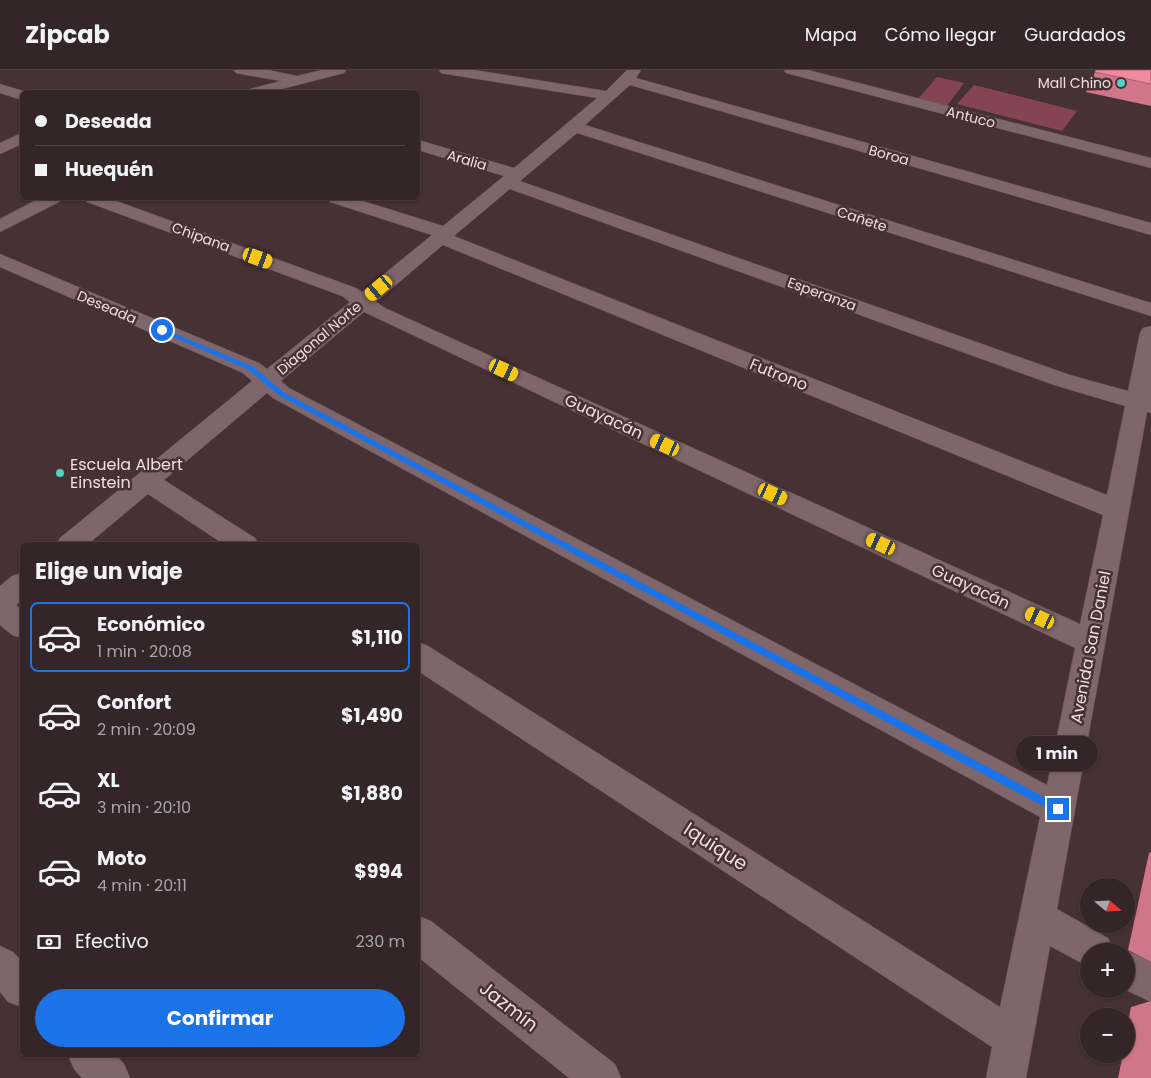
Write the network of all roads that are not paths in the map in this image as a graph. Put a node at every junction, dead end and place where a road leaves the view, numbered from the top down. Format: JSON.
{"nodes":[{"id":1,"x":241,"y":70,"type":"edge"},
{"id":2,"x":314,"y":70,"type":"edge"},
{"id":3,"x":339,"y":70,"type":"edge"},
{"id":4,"x":446,"y":70,"type":"edge"},
{"id":5,"x":791,"y":70,"type":"edge"},
{"id":6,"x":631,"y":75,"type":"edge"},
{"id":7,"x":301,"y":80,"type":"junction"},
{"id":8,"x":2,"y":90,"type":"edge"},
{"id":9,"x":263,"y":90,"type":"edge"},
{"id":10,"x":20,"y":94,"type":"edge"},
{"id":11,"x":610,"y":96,"type":"junction"},
{"id":12,"x":574,"y":127,"type":"junction"},
{"id":13,"x":20,"y":139,"type":"edge"},
{"id":14,"x":420,"y":146,"type":"edge"},
{"id":15,"x":0,"y":149,"type":"edge"},
{"id":16,"x":1151,"y":163,"type":"edge"},
{"id":17,"x":512,"y":178,"type":"junction"},
{"id":18,"x":49,"y":200,"type":"edge"},
{"id":19,"x":99,"y":200,"type":"edge"},
{"id":20,"x":342,"y":200,"type":"edge"},
{"id":21,"x":0,"y":226,"type":"edge"},
{"id":22,"x":1151,"y":230,"type":"edge"},
{"id":23,"x":443,"y":236,"type":"junction"},
{"id":24,"x":0,"y":260,"type":"edge"},
{"id":25,"x":363,"y":301,"type":"junction"},
{"id":26,"x":1151,"y":310,"type":"edge"},
{"id":27,"x":1151,"y":333,"type":"edge"},
{"id":28,"x":266,"y":382,"type":"junction"},
{"id":29,"x":1144,"y":404,"type":"edge"},
{"id":30,"x":146,"y":481,"type":"junction"},
{"id":31,"x":1117,"y":510,"type":"junction"},
{"id":32,"x":73,"y":542,"type":"edge"},
{"id":33,"x":241,"y":542,"type":"edge"},
{"id":34,"x":20,"y":586,"type":"edge"},
{"id":35,"x":0,"y":602,"type":"edge"},
{"id":36,"x":0,"y":608,"type":"edge"},
{"id":37,"x":20,"y":624,"type":"edge"},
{"id":38,"x":1091,"y":642,"type":"junction"},
{"id":39,"x":420,"y":656,"type":"edge"},
{"id":40,"x":1058,"y":809,"type":"junction"},
{"id":41,"x":1037,"y":918,"type":"junction"},
{"id":42,"x":420,"y":936,"type":"edge"},
{"id":43,"x":1081,"y":943,"type":"edge"},
{"id":44,"x":0,"y":965,"type":"edge"},
{"id":45,"x":1135,"y":974,"type":"edge"},
{"id":46,"x":1151,"y":983,"type":"edge"},
{"id":47,"x":20,"y":986,"type":"edge"},
{"id":48,"x":1014,"y":1038,"type":"junction"},
{"id":49,"x":90,"y":1057,"type":"edge"},
{"id":50,"x":110,"y":1078,"type":"edge"},
{"id":51,"x":601,"y":1078,"type":"edge"},
{"id":52,"x":1006,"y":1078,"type":"edge"}],
"edges":[{"from":1,"to":7,"type":"street"},
{"from":2,"to":7,"type":"street"},
{"from":3,"to":7,"type":"street"},
{"from":4,"to":11,"type":"street"},
{"from":5,"to":16,"type":"street","name":"Antuco"},
{"from":6,"to":11,"type":"street","name":"Diagonal Norte"},
{"from":6,"to":22,"type":"street","name":"Boroa"},
{"from":7,"to":9,"type":"street"},
{"from":8,"to":10,"type":"street"},
{"from":11,"to":12,"type":"street","name":"Diagonal Norte"},
{"from":12,"to":17,"type":"street","name":"Diagonal Norte"},
{"from":12,"to":26,"type":"street","name":"Cañete"},
{"from":13,"to":15,"type":"street"},
{"from":14,"to":17,"type":"street","name":"Aralia"},
{"from":17,"to":23,"type":"street","name":"Diagonal Norte"},
{"from":17,"to":29,"type":"street","name":"Esperanza"},
{"from":18,"to":21,"type":"street"},
{"from":19,"to":25,"type":"street","name":"Chipana"},
{"from":20,"to":23,"type":"street","name":"Futrono"},
{"from":23,"to":25,"type":"street","name":"Diagonal Norte"},
{"from":23,"to":31,"type":"street","name":"Futrono"},
{"from":24,"to":28,"type":"street","name":"Deseada"},
{"from":25,"to":28,"type":"street","name":"Diagonal Norte"},
{"from":25,"to":38,"type":"street","name":"Guayacán"},
{"from":27,"to":29,"type":"street","name":"Avenida San Daniel"},
{"from":28,"to":30,"type":"street","name":"Diagonal Norte"},
{"from":28,"to":40,"type":"street","name":"Deseada"},
{"from":29,"to":31,"type":"street","name":"Avenida San Daniel"},
{"from":30,"to":32,"type":"street","name":"Diagonal Norte"},
{"from":30,"to":33,"type":"street"},
{"from":31,"to":38,"type":"street","name":"Avenida San Daniel"},
{"from":34,"to":35,"type":"street"},
{"from":36,"to":37,"type":"street"},
{"from":38,"to":40,"type":"street","name":"Avenida San Daniel"},
{"from":39,"to":48,"type":"street","name":"Iquique"},
{"from":40,"to":41,"type":"street","name":"Avenida San Daniel"},
{"from":41,"to":43,"type":"street"},
{"from":41,"to":48,"type":"street","name":"Avenida San Daniel"},
{"from":42,"to":51,"type":"street","name":"Jazmín"},
{"from":44,"to":47,"type":"street"},
{"from":45,"to":46,"type":"street"},
{"from":48,"to":52,"type":"street","name":"Avenida San Daniel"},
{"from":49,"to":50,"type":"street"}]}
